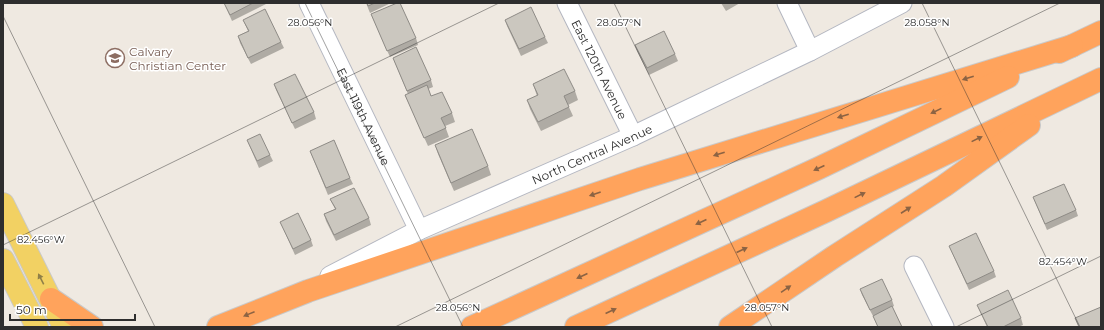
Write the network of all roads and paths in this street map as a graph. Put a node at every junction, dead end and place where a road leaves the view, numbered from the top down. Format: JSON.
{"nodes":[{"id":1,"x":309,"y":3,"type":"edge"},
{"id":2,"x":568,"y":3,"type":"edge"},
{"id":3,"x":787,"y":3,"type":"edge"},
{"id":4,"x":902,"y":3,"type":"edge"},
{"id":5,"x":1101,"y":32,"type":"edge"},
{"id":6,"x":1072,"y":46,"type":"junction"},
{"id":7,"x":810,"y":51,"type":"junction"},
{"id":8,"x":1101,"y":79,"type":"edge"},
{"id":9,"x":1075,"y":92,"type":"junction"},
{"id":10,"x":633,"y":136,"type":"junction"},
{"id":11,"x":3,"y":204,"type":"edge"},
{"id":12,"x":418,"y":230,"type":"junction"},
{"id":13,"x":3,"y":260,"type":"edge"},
{"id":14,"x":914,"y":266,"type":"dead end"},
{"id":15,"x":20,"y":293,"type":"junction"},
{"id":16,"x":51,"y":299,"type":"junction"},
{"id":17,"x":281,"y":301,"type":"junction"},
{"id":18,"x":23,"y":327,"type":"edge"},
{"id":19,"x":37,"y":327,"type":"edge"},
{"id":20,"x":64,"y":327,"type":"edge"},
{"id":21,"x":92,"y":327,"type":"edge"},
{"id":22,"x":218,"y":327,"type":"edge"},
{"id":23,"x":472,"y":327,"type":"edge"},
{"id":24,"x":576,"y":327,"type":"edge"},
{"id":25,"x":730,"y":327,"type":"edge"},
{"id":26,"x":944,"y":327,"type":"edge"}],
"edges":[{"from":1,"to":12,"type":"street","name":"East 119th Avenue"},
{"from":2,"to":10,"type":"street","name":"East 120th Avenue"},
{"from":3,"to":7,"type":"street"},
{"from":4,"to":7,"type":"street","name":"North Central Avenue"},
{"from":5,"to":6,"type":"highway"},
{"from":6,"to":17,"type":"highway","one_way":true},
{"from":6,"to":23,"type":"highway","one_way":true},
{"from":7,"to":10,"type":"street","name":"North Central Avenue"},
{"from":8,"to":9,"type":"highway"},
{"from":24,"to":9,"type":"highway","one_way":true},
{"from":25,"to":9,"type":"highway","one_way":true},
{"from":10,"to":12,"type":"street","name":"North Central Avenue"},
{"from":16,"to":11,"type":"main road","one_way":true},
{"from":12,"to":17,"type":"street","name":"North Central Avenue"},
{"from":13,"to":15,"type":"main road"},
{"from":14,"to":26,"type":"street"},
{"from":15,"to":18,"type":"main road"},
{"from":15,"to":19,"type":"main road"},
{"from":16,"to":20,"type":"main road"},
{"from":16,"to":21,"type":"highway"},
{"from":17,"to":22,"type":"highway","one_way":true}]}
